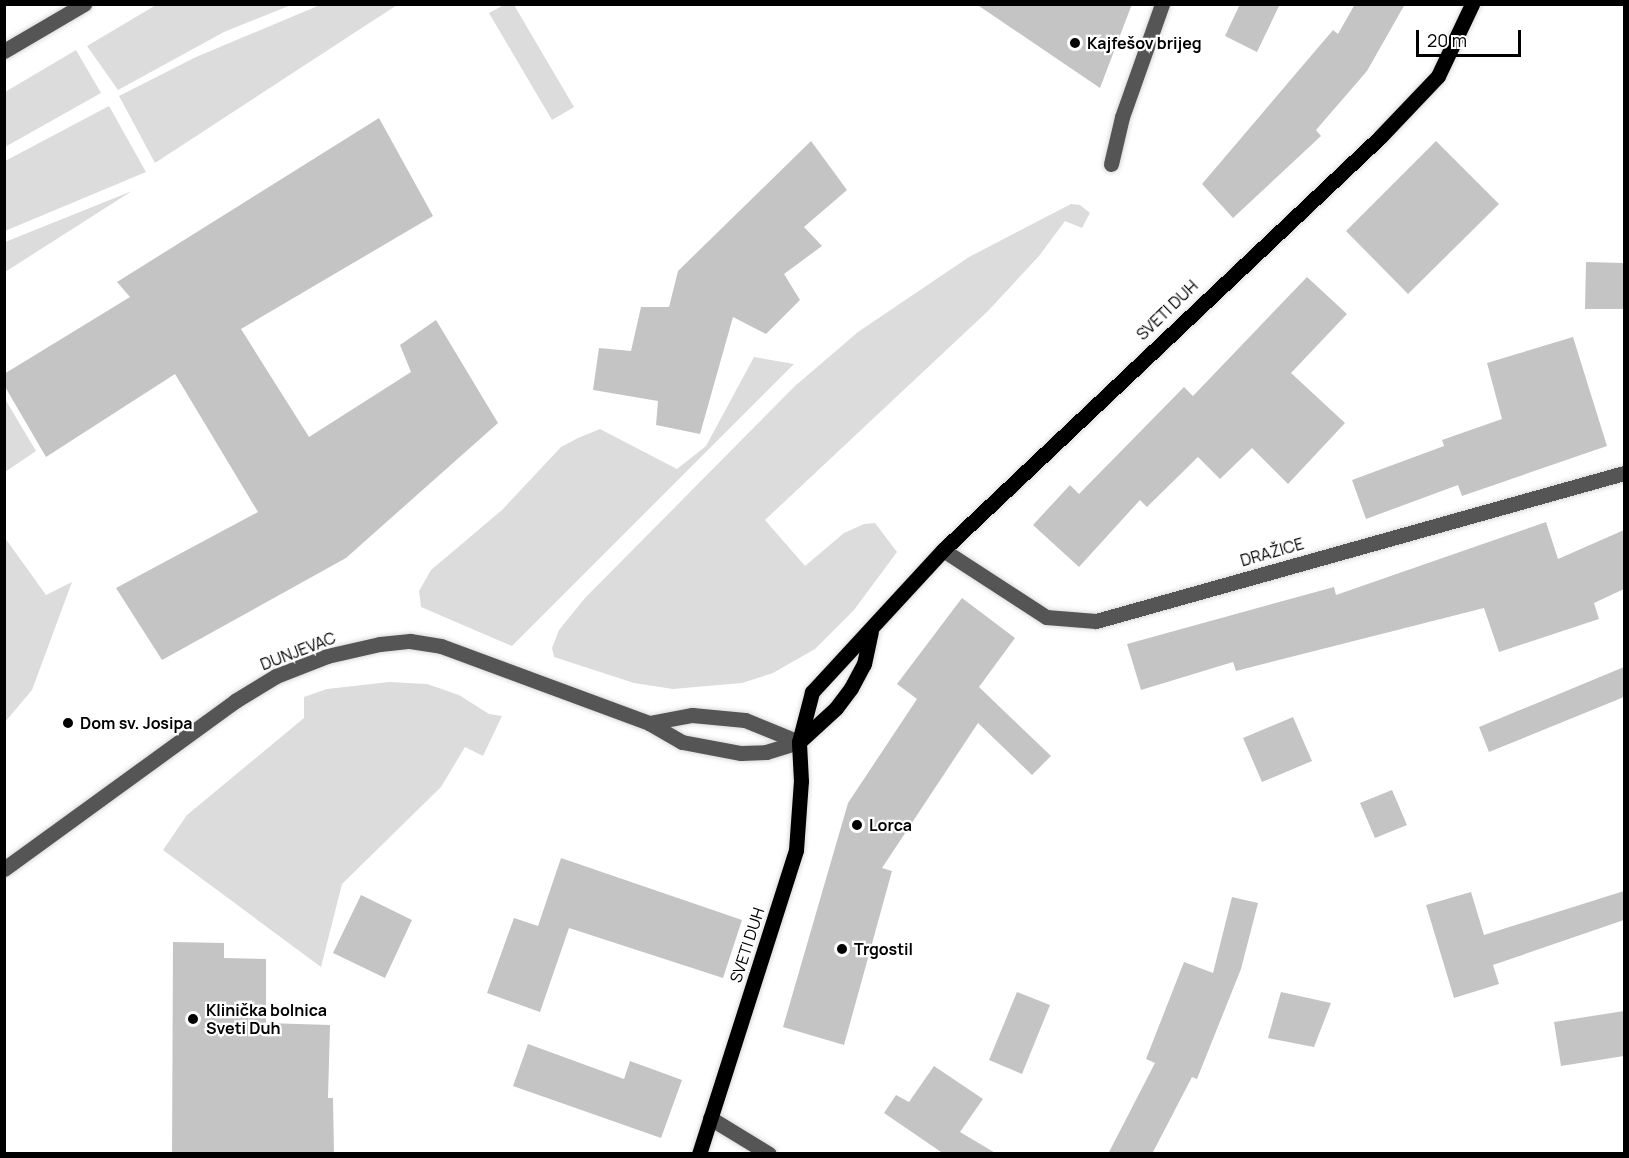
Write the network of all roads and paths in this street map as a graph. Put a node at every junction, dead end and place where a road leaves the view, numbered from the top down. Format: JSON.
{"nodes":[{"id":1,"x":84,"y":4,"type":"edge"},
{"id":2,"x":1162,"y":4,"type":"edge"},
{"id":3,"x":1472,"y":4,"type":"edge"},
{"id":4,"x":4,"y":51,"type":"edge"},
{"id":5,"x":1111,"y":164,"type":"dead end"},
{"id":6,"x":1624,"y":473,"type":"edge"},
{"id":7,"x":943,"y":550,"type":"junction"},
{"id":8,"x":871,"y":632,"type":"junction"},
{"id":9,"x":649,"y":723,"type":"junction"},
{"id":10,"x":799,"y":742,"type":"junction"},
{"id":11,"x":4,"y":869,"type":"edge"},
{"id":12,"x":710,"y":1118,"type":"junction"},
{"id":13,"x":699,"y":1154,"type":"edge"},
{"id":14,"x":769,"y":1154,"type":"edge"}],
"edges":[{"from":1,"to":4,"type":"street"},
{"from":2,"to":5,"type":"street"},
{"from":3,"to":7,"type":"main road","name":"SVETI DUH"},
{"from":6,"to":7,"type":"street","name":"DRAŽICE"},
{"from":7,"to":8,"type":"main road","name":"SVETI DUH"},
{"from":8,"to":10,"type":"main road","name":"SVETI DUH"},
{"from":8,"to":10,"type":"main road","name":"SVETI DUH"},
{"from":9,"to":10,"type":"street"},
{"from":9,"to":10,"type":"street","name":"DUNJEVAC"},
{"from":9,"to":11,"type":"street","name":"DUNJEVAC"},
{"from":10,"to":12,"type":"main road","name":"SVETI DUH"},
{"from":12,"to":13,"type":"main road","name":"SVETI DUH"},
{"from":12,"to":14,"type":"street"}]}
